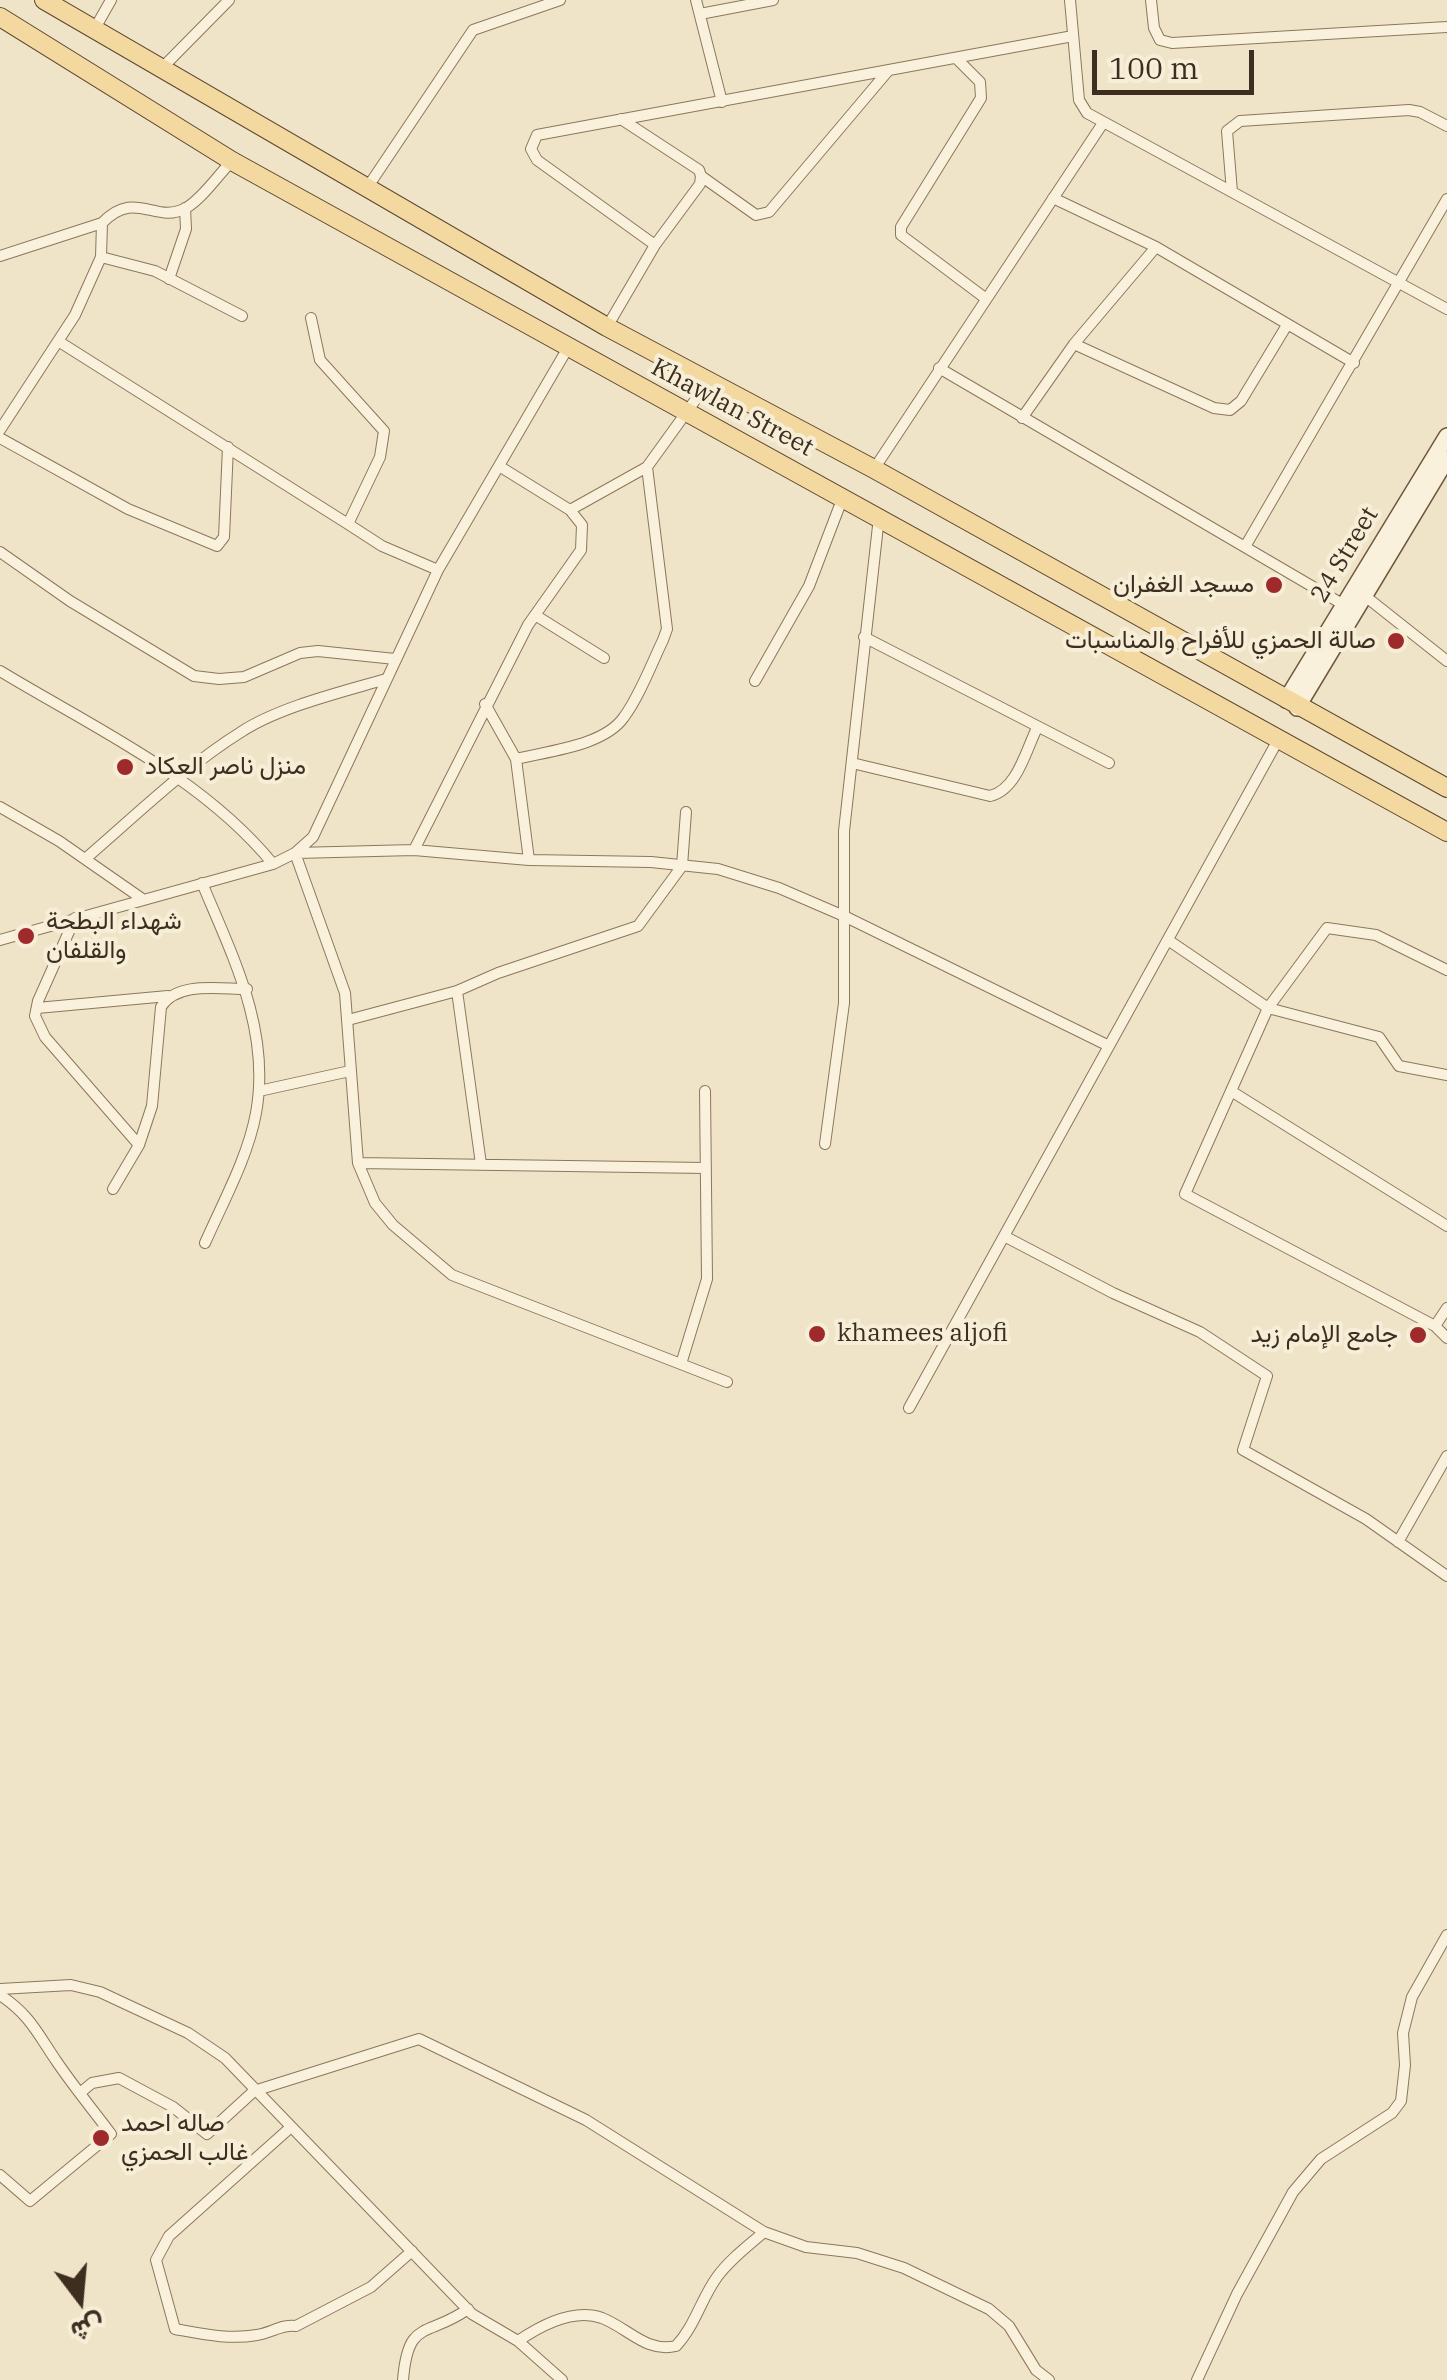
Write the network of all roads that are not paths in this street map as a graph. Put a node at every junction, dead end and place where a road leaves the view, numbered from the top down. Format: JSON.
{"nodes":[{"id":1,"x":44,"y":0,"type":"edge"},
{"id":2,"x":111,"y":0,"type":"edge"},
{"id":3,"x":229,"y":0,"type":"edge"},
{"id":4,"x":560,"y":0,"type":"edge"},
{"id":5,"x":696,"y":0,"type":"edge"},
{"id":6,"x":772,"y":0,"type":"edge"},
{"id":7,"x":1070,"y":0,"type":"edge"},
{"id":8,"x":1151,"y":0,"type":"edge"},
{"id":9,"x":700,"y":14,"type":"junction"},
{"id":10,"x":0,"y":18,"type":"edge"},
{"id":11,"x":1447,"y":27,"type":"edge"},
{"id":12,"x":94,"y":30,"type":"junction"},
{"id":13,"x":1074,"y":36,"type":"junction"},
{"id":14,"x":956,"y":58,"type":"junction"},
{"id":15,"x":161,"y":69,"type":"junction"},
{"id":16,"x":888,"y":70,"type":"junction"},
{"id":17,"x":722,"y":102,"type":"junction"},
{"id":18,"x":620,"y":118,"type":"junction"},
{"id":19,"x":1104,"y":123,"type":"junction"},
{"id":20,"x":1447,"y":126,"type":"edge"},
{"id":21,"x":232,"y":160,"type":"junction"},
{"id":22,"x":701,"y":176,"type":"junction"},
{"id":23,"x":366,"y":188,"type":"junction"},
{"id":24,"x":1232,"y":192,"type":"junction"},
{"id":25,"x":1052,"y":198,"type":"junction"},
{"id":26,"x":1447,"y":199,"type":"edge"},
{"id":27,"x":186,"y":208,"type":"junction"},
{"id":28,"x":102,"y":223,"type":"junction"},
{"id":29,"x":655,"y":245,"type":"junction"},
{"id":30,"x":1156,"y":247,"type":"junction"},
{"id":31,"x":0,"y":256,"type":"edge"},
{"id":32,"x":101,"y":257,"type":"junction"},
{"id":33,"x":169,"y":278,"type":"junction"},
{"id":34,"x":1400,"y":283,"type":"junction"},
{"id":35,"x":986,"y":298,"type":"junction"},
{"id":36,"x":1447,"y":309,"type":"edge"},
{"id":37,"x":242,"y":316,"type":"dead end"},
{"id":38,"x":310,"y":318,"type":"dead end"},
{"id":39,"x":1287,"y":325,"type":"junction"},
{"id":40,"x":607,"y":327,"type":"junction"},
{"id":41,"x":58,"y":341,"type":"junction"},
{"id":42,"x":1074,"y":344,"type":"junction"},
{"id":43,"x":569,"y":346,"type":"junction"},
{"id":44,"x":1354,"y":363,"type":"junction"},
{"id":45,"x":939,"y":368,"type":"junction"},
{"id":46,"x":709,"y":381,"type":"junction"},
{"id":47,"x":687,"y":413,"type":"junction"},
{"id":48,"x":1022,"y":418,"type":"junction"},
{"id":49,"x":0,"y":430,"type":"edge"},
{"id":50,"x":1447,"y":436,"type":"edge"},
{"id":51,"x":0,"y":438,"type":"edge"},
{"id":52,"x":228,"y":447,"type":"junction"},
{"id":53,"x":499,"y":466,"type":"junction"},
{"id":54,"x":646,"y":467,"type":"junction"},
{"id":55,"x":874,"y":469,"type":"junction"},
{"id":56,"x":1441,"y":469,"type":"edge"},
{"id":57,"x":844,"y":496,"type":"junction"},
{"id":58,"x":570,"y":510,"type":"junction"},
{"id":59,"x":879,"y":516,"type":"junction"},
{"id":60,"x":348,"y":524,"type":"junction"},
{"id":61,"x":1246,"y":545,"type":"junction"},
{"id":62,"x":0,"y":552,"type":"edge"},
{"id":63,"x":438,"y":570,"type":"junction"},
{"id":64,"x":1365,"y":596,"type":"junction"},
{"id":65,"x":1344,"y":604,"type":"junction"},
{"id":66,"x":535,"y":614,"type":"junction"},
{"id":67,"x":864,"y":637,"type":"junction"},
{"id":68,"x":604,"y":658,"type":"dead end"},
{"id":69,"x":394,"y":659,"type":"junction"},
{"id":70,"x":1447,"y":661,"type":"edge"},
{"id":71,"x":0,"y":671,"type":"edge"},
{"id":72,"x":386,"y":678,"type":"junction"},
{"id":73,"x":755,"y":682,"type":"dead end"},
{"id":74,"x":485,"y":704,"type":"junction"},
{"id":75,"x":1292,"y":704,"type":"junction"},
{"id":76,"x":1037,"y":728,"type":"junction"},
{"id":77,"x":1278,"y":740,"type":"junction"},
{"id":78,"x":516,"y":759,"type":"junction"},
{"id":79,"x":852,"y":763,"type":"junction"},
{"id":80,"x":1109,"y":764,"type":"dead end"},
{"id":81,"x":179,"y":778,"type":"junction"},
{"id":82,"x":1447,"y":788,"type":"edge"},
{"id":83,"x":0,"y":806,"type":"edge"},
{"id":84,"x":686,"y":812,"type":"dead end"},
{"id":85,"x":1447,"y":832,"type":"edge"},
{"id":86,"x":414,"y":850,"type":"junction"},
{"id":87,"x":295,"y":853,"type":"junction"},
{"id":88,"x":85,"y":859,"type":"junction"},
{"id":89,"x":529,"y":860,"type":"junction"},
{"id":90,"x":273,"y":864,"type":"junction"},
{"id":91,"x":682,"y":866,"type":"junction"},
{"id":92,"x":202,"y":883,"type":"junction"},
{"id":93,"x":141,"y":898,"type":"junction"},
{"id":94,"x":844,"y":916,"type":"junction"},
{"id":95,"x":75,"y":918,"type":"junction"},
{"id":96,"x":0,"y":940,"type":"edge"},
{"id":97,"x":1168,"y":940,"type":"junction"},
{"id":98,"x":1447,"y":970,"type":"edge"},
{"id":99,"x":247,"y":988,"type":"junction"},
{"id":100,"x":457,"y":991,"type":"junction"},
{"id":101,"x":168,"y":996,"type":"junction"},
{"id":102,"x":37,"y":1008,"type":"junction"},
{"id":103,"x":1268,"y":1008,"type":"junction"},
{"id":104,"x":348,"y":1020,"type":"junction"},
{"id":105,"x":1109,"y":1046,"type":"junction"},
{"id":106,"x":350,"y":1072,"type":"junction"},
{"id":107,"x":1447,"y":1074,"type":"edge"},
{"id":108,"x":258,"y":1091,"type":"junction"},
{"id":109,"x":704,"y":1091,"type":"dead end"},
{"id":110,"x":1231,"y":1091,"type":"junction"},
{"id":111,"x":139,"y":1144,"type":"junction"},
{"id":112,"x":825,"y":1144,"type":"dead end"},
{"id":113,"x":358,"y":1163,"type":"junction"},
{"id":114,"x":482,"y":1164,"type":"junction"},
{"id":115,"x":706,"y":1168,"type":"junction"},
{"id":116,"x":113,"y":1189,"type":"dead end"},
{"id":117,"x":1447,"y":1226,"type":"edge"},
{"id":118,"x":1004,"y":1236,"type":"junction"},
{"id":119,"x":205,"y":1243,"type":"dead end"},
{"id":120,"x":1447,"y":1308,"type":"edge"},
{"id":121,"x":1435,"y":1326,"type":"junction"},
{"id":122,"x":1447,"y":1338,"type":"edge"},
{"id":123,"x":681,"y":1364,"type":"junction"},
{"id":124,"x":727,"y":1382,"type":"dead end"},
{"id":125,"x":909,"y":1408,"type":"dead end"},
{"id":126,"x":1447,"y":1456,"type":"edge"},
{"id":127,"x":1398,"y":1542,"type":"junction"},
{"id":128,"x":1447,"y":1576,"type":"edge"},
{"id":129,"x":1447,"y":1935,"type":"edge"},
{"id":130,"x":1443,"y":1946,"type":"edge"},
{"id":131,"x":0,"y":1992,"type":"edge"},
{"id":132,"x":254,"y":2090,"type":"junction"},
{"id":133,"x":80,"y":2093,"type":"junction"},
{"id":134,"x":291,"y":2128,"type":"junction"},
{"id":135,"x":0,"y":2175,"type":"edge"},
{"id":136,"x":764,"y":2232,"type":"junction"},
{"id":137,"x":412,"y":2251,"type":"junction"},
{"id":138,"x":468,"y":2309,"type":"junction"},
{"id":139,"x":518,"y":2340,"type":"junction"},
{"id":140,"x":552,"y":2370,"type":"junction"},
{"id":141,"x":402,"y":2380,"type":"edge"},
{"id":142,"x":541,"y":2380,"type":"edge"},
{"id":143,"x":562,"y":2380,"type":"edge"},
{"id":144,"x":1049,"y":2380,"type":"edge"},
{"id":145,"x":1197,"y":2380,"type":"edge"}],
"edges":[{"from":1,"to":12,"type":"main road","name":"Khawlan Street"},
{"from":2,"to":12,"type":"street"},
{"from":3,"to":15,"type":"street"},
{"from":4,"to":23,"type":"street"},
{"from":5,"to":9,"type":"street"},
{"from":6,"to":9,"type":"street"},
{"from":7,"to":13,"type":"street"},
{"from":8,"to":11,"type":"street"},
{"from":9,"to":17,"type":"street"},
{"from":10,"to":21,"type":"main road","name":"Khawlan Street"},
{"from":12,"to":15,"type":"main road","name":"Khawlan Street"},
{"from":13,"to":14,"type":"street"},
{"from":13,"to":19,"type":"street"},
{"from":14,"to":16,"type":"street"},
{"from":14,"to":35,"type":"street"},
{"from":15,"to":23,"type":"main road","name":"Khawlan Street"},
{"from":16,"to":17,"type":"street"},
{"from":16,"to":22,"type":"street"},
{"from":17,"to":18,"type":"street"},
{"from":18,"to":22,"type":"street"},
{"from":18,"to":29,"type":"street"},
{"from":19,"to":24,"type":"street"},
{"from":19,"to":25,"type":"street"},
{"from":20,"to":24,"type":"street"},
{"from":21,"to":27,"type":"street"},
{"from":21,"to":43,"type":"main road","name":"Khawlan Street"},
{"from":22,"to":29,"type":"street"},
{"from":23,"to":40,"type":"main road","name":"Khawlan Street"},
{"from":24,"to":34,"type":"street"},
{"from":25,"to":30,"type":"street"},
{"from":25,"to":35,"type":"street"},
{"from":26,"to":34,"type":"street"},
{"from":27,"to":28,"type":"street"},
{"from":27,"to":33,"type":"street"},
{"from":28,"to":31,"type":"street"},
{"from":28,"to":32,"type":"street"},
{"from":29,"to":40,"type":"street"},
{"from":30,"to":39,"type":"street"},
{"from":30,"to":42,"type":"street"},
{"from":32,"to":33,"type":"street"},
{"from":32,"to":41,"type":"street"},
{"from":33,"to":37,"type":"street"},
{"from":34,"to":36,"type":"street"},
{"from":34,"to":44,"type":"street"},
{"from":35,"to":45,"type":"street"},
{"from":38,"to":60,"type":"street"},
{"from":39,"to":42,"type":"street"},
{"from":39,"to":44,"type":"street"},
{"from":40,"to":46,"type":"main road","name":"Khawlan Street"},
{"from":41,"to":49,"type":"street"},
{"from":41,"to":52,"type":"street"},
{"from":42,"to":48,"type":"street"},
{"from":43,"to":47,"type":"main road","name":"Khawlan Street"},
{"from":43,"to":53,"type":"street"},
{"from":44,"to":61,"type":"street"},
{"from":45,"to":48,"type":"street"},
{"from":45,"to":55,"type":"street"},
{"from":46,"to":47,"type":"street"},
{"from":46,"to":55,"type":"main road","name":"Khawlan Street"},
{"from":47,"to":54,"type":"street"},
{"from":47,"to":57,"type":"main road","name":"Khawlan Street"},
{"from":48,"to":61,"type":"street"},
{"from":50,"to":56,"type":"street","name":"24 Street"},
{"from":51,"to":52,"type":"street"},
{"from":52,"to":60,"type":"street"},
{"from":53,"to":58,"type":"street"},
{"from":53,"to":63,"type":"street"},
{"from":54,"to":58,"type":"street"},
{"from":54,"to":78,"type":"street"},
{"from":55,"to":75,"type":"main road","name":"Khawlan Street"},
{"from":56,"to":64,"type":"street","name":"24 Street"},
{"from":56,"to":65,"type":"street","name":"24 Street"},
{"from":57,"to":59,"type":"main road","name":"Khawlan Street"},
{"from":57,"to":73,"type":"street"},
{"from":58,"to":66,"type":"street"},
{"from":59,"to":67,"type":"street"},
{"from":59,"to":77,"type":"main road","name":"Khawlan Street"},
{"from":60,"to":63,"type":"street"},
{"from":61,"to":65,"type":"street"},
{"from":62,"to":69,"type":"street"},
{"from":63,"to":69,"type":"street"},
{"from":64,"to":70,"type":"street"},
{"from":64,"to":75,"type":"street","name":"24 Street"},
{"from":65,"to":75,"type":"street","name":"24 Street"},
{"from":66,"to":68,"type":"street"},
{"from":66,"to":74,"type":"street"},
{"from":67,"to":76,"type":"street"},
{"from":67,"to":79,"type":"street"},
{"from":69,"to":72,"type":"street"},
{"from":71,"to":81,"type":"street"},
{"from":72,"to":81,"type":"street"},
{"from":72,"to":87,"type":"street"},
{"from":74,"to":78,"type":"street"},
{"from":74,"to":86,"type":"street"},
{"from":75,"to":82,"type":"main road","name":"Khawlan Street"},
{"from":76,"to":79,"type":"street"},
{"from":76,"to":80,"type":"street"},
{"from":77,"to":85,"type":"main road","name":"Khawlan Street"},
{"from":77,"to":97,"type":"street"},
{"from":78,"to":89,"type":"street"},
{"from":79,"to":94,"type":"street"},
{"from":81,"to":88,"type":"street"},
{"from":81,"to":90,"type":"street"},
{"from":83,"to":88,"type":"street"},
{"from":84,"to":91,"type":"street"},
{"from":86,"to":87,"type":"street"},
{"from":86,"to":89,"type":"street"},
{"from":87,"to":90,"type":"street"},
{"from":87,"to":104,"type":"street"},
{"from":88,"to":93,"type":"street"},
{"from":89,"to":91,"type":"street"},
{"from":90,"to":92,"type":"street"},
{"from":91,"to":94,"type":"street"},
{"from":91,"to":100,"type":"street"},
{"from":92,"to":93,"type":"street"},
{"from":92,"to":99,"type":"street"},
{"from":93,"to":95,"type":"street"},
{"from":94,"to":105,"type":"street"},
{"from":94,"to":112,"type":"street"},
{"from":95,"to":96,"type":"street"},
{"from":95,"to":102,"type":"street"},
{"from":97,"to":103,"type":"street"},
{"from":97,"to":105,"type":"street"},
{"from":98,"to":103,"type":"street"},
{"from":99,"to":101,"type":"street"},
{"from":99,"to":108,"type":"street"},
{"from":100,"to":104,"type":"street"},
{"from":100,"to":114,"type":"street"},
{"from":101,"to":102,"type":"street"},
{"from":101,"to":111,"type":"street"},
{"from":102,"to":111,"type":"street"},
{"from":103,"to":107,"type":"street"},
{"from":103,"to":110,"type":"street"},
{"from":104,"to":106,"type":"street"},
{"from":105,"to":118,"type":"street"},
{"from":106,"to":108,"type":"street"},
{"from":106,"to":113,"type":"street"},
{"from":108,"to":119,"type":"street"},
{"from":109,"to":115,"type":"street"},
{"from":110,"to":117,"type":"street"},
{"from":110,"to":121,"type":"street"},
{"from":111,"to":116,"type":"street"},
{"from":113,"to":114,"type":"street"},
{"from":113,"to":123,"type":"street"},
{"from":114,"to":115,"type":"street"},
{"from":115,"to":123,"type":"street"},
{"from":118,"to":125,"type":"street"},
{"from":118,"to":127,"type":"street"},
{"from":120,"to":121,"type":"street"},
{"from":121,"to":122,"type":"street"},
{"from":123,"to":124,"type":"street"},
{"from":126,"to":127,"type":"street"},
{"from":127,"to":128,"type":"street"},
{"from":129,"to":130,"type":"street"},
{"from":130,"to":145,"type":"street"},
{"from":131,"to":132,"type":"street"},
{"from":131,"to":133,"type":"street"},
{"from":132,"to":133,"type":"street"},
{"from":132,"to":134,"type":"street"},
{"from":132,"to":136,"type":"street"},
{"from":133,"to":135,"type":"street"},
{"from":134,"to":137,"type":"street"},
{"from":134,"to":137,"type":"street"},
{"from":136,"to":139,"type":"street"},
{"from":136,"to":144,"type":"street"},
{"from":137,"to":138,"type":"street"},
{"from":138,"to":139,"type":"street"},
{"from":138,"to":141,"type":"street"},
{"from":139,"to":140,"type":"street"},
{"from":140,"to":142,"type":"street"},
{"from":140,"to":143,"type":"street"}]}
